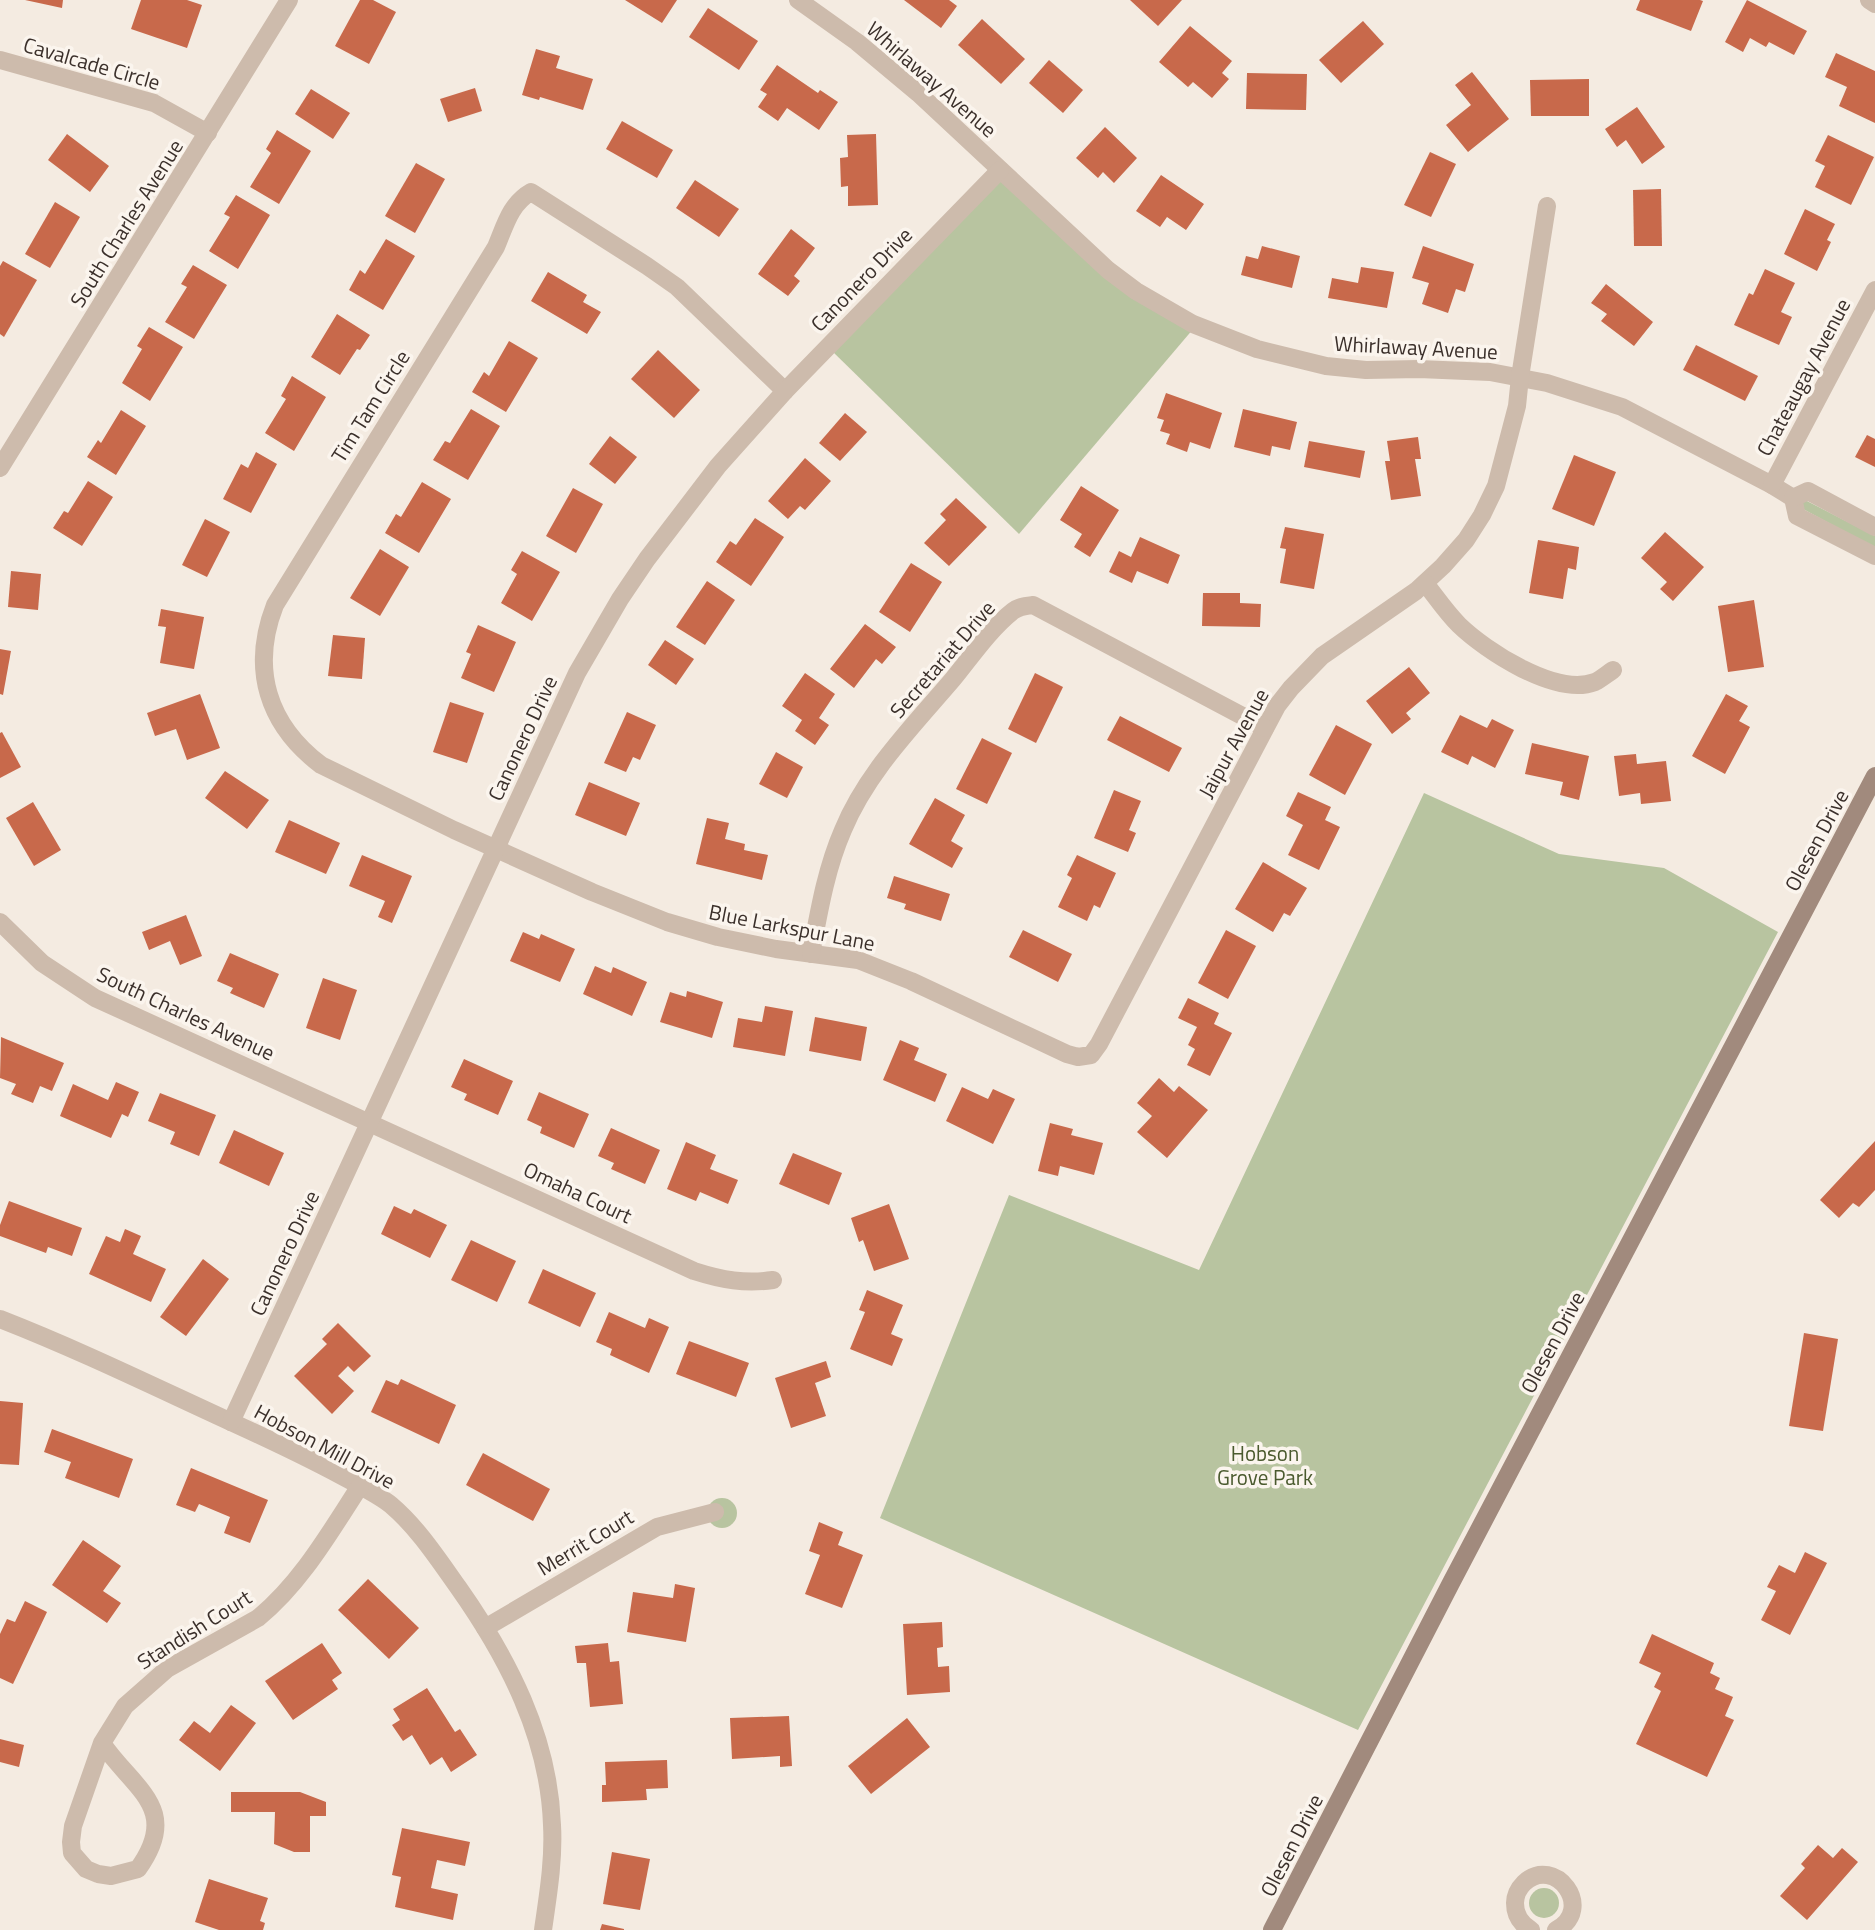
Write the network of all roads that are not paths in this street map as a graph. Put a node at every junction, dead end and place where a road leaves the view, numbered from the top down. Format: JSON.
{"nodes":[{"id":1,"x":289,"y":0,"type":"edge"},
{"id":2,"x":1869,"y":0,"type":"edge"},
{"id":3,"x":802,"y":1,"type":"edge"},
{"id":4,"x":1875,"y":4,"type":"edge"},
{"id":5,"x":0,"y":60,"type":"edge"},
{"id":6,"x":208,"y":133,"type":"junction"},
{"id":7,"x":1000,"y":170,"type":"junction"},
{"id":8,"x":1547,"y":206,"type":"dead end"},
{"id":9,"x":1875,"y":290,"type":"edge"},
{"id":10,"x":1520,"y":377,"type":"junction"},
{"id":11,"x":785,"y":391,"type":"junction"},
{"id":12,"x":0,"y":468,"type":"edge"},
{"id":13,"x":1772,"y":485,"type":"junction"},
{"id":14,"x":1793,"y":498,"type":"junction"},
{"id":15,"x":1875,"y":527,"type":"edge"},
{"id":16,"x":1875,"y":556,"type":"edge"},
{"id":17,"x":1424,"y":583,"type":"junction"},
{"id":18,"x":1613,"y":670,"type":"dead end"},
{"id":19,"x":1265,"y":728,"type":"junction"},
{"id":20,"x":1875,"y":776,"type":"edge"},
{"id":21,"x":495,"y":847,"type":"junction"},
{"id":22,"x":0,"y":922,"type":"edge"},
{"id":23,"x":811,"y":954,"type":"junction"},
{"id":24,"x":1078,"y":1057,"type":"joint"},
{"id":25,"x":369,"y":1122,"type":"junction"},
{"id":26,"x":773,"y":1280,"type":"dead end"},
{"id":27,"x":0,"y":1319,"type":"edge"},
{"id":28,"x":231,"y":1422,"type":"junction"},
{"id":29,"x":360,"y":1486,"type":"junction"},
{"id":30,"x":715,"y":1512,"type":"dead end"},
{"id":31,"x":485,"y":1628,"type":"junction"},
{"id":32,"x":102,"y":1743,"type":"junction"},
{"id":33,"x":1528,"y":1929,"type":"edge"},
{"id":34,"x":542,"y":1930,"type":"edge"},
{"id":35,"x":1272,"y":1930,"type":"edge"},
{"id":36,"x":1556,"y":1930,"type":"edge"}],
"edges":[{"from":1,"to":6,"type":"street","name":"South Charles Avenue"},
{"from":2,"to":4,"type":"street"},
{"from":3,"to":7,"type":"street","name":"Whirlaway Avenue"},
{"from":5,"to":6,"type":"street","name":"Cavalcade Circle"},
{"from":6,"to":12,"type":"street","name":"South Charles Avenue"},
{"from":7,"to":10,"type":"street","name":"Whirlaway Avenue"},
{"from":7,"to":11,"type":"street","name":"Canonero Drive"},
{"from":8,"to":10,"type":"street","name":"Jaipur Avenue"},
{"from":9,"to":13,"type":"street","name":"Chateaugay Avenue"},
{"from":10,"to":13,"type":"street","name":"Whirlaway Avenue"},
{"from":10,"to":17,"type":"street","name":"Jaipur Avenue"},
{"from":11,"to":21,"type":"street","name":"Canonero Drive"},
{"from":11,"to":21,"type":"street","name":"Tim Tam Circle"},
{"from":13,"to":14,"type":"street","name":"Whirlaway Avenue"},
{"from":14,"to":15,"type":"street","name":"Whirlaway Avenue"},
{"from":14,"to":16,"type":"street","name":"Whirlaway Avenue"},
{"from":17,"to":18,"type":"street"},
{"from":17,"to":19,"type":"street","name":"Jaipur Avenue"},
{"from":19,"to":23,"type":"street","name":"Secretariat Drive"},
{"from":19,"to":24,"type":"street","name":"Jaipur Avenue"},
{"from":20,"to":35,"type":"street","name":"Olesen Drive"},
{"from":21,"to":23,"type":"street","name":"Blue Larkspur Lane"},
{"from":21,"to":25,"type":"street","name":"Canonero Drive"},
{"from":22,"to":25,"type":"street","name":"South Charles Avenue"},
{"from":23,"to":24,"type":"street","name":"Blue Larkspur Lane"},
{"from":25,"to":26,"type":"street","name":"Omaha Court"},
{"from":25,"to":28,"type":"street","name":"Canonero Drive"},
{"from":27,"to":28,"type":"street","name":"Hobson Mill Drive"},
{"from":28,"to":29,"type":"street","name":"Hobson Mill Drive"},
{"from":29,"to":31,"type":"street","name":"Hobson Mill Drive"},
{"from":29,"to":32,"type":"street","name":"Standish Court"},
{"from":30,"to":31,"type":"street","name":"Merrit Court"},
{"from":31,"to":34,"type":"street","name":"Hobson Mill Drive"},
{"from":32,"to":32,"type":"street","name":"Standish Court"},
{"from":33,"to":36,"type":"street"}]}
